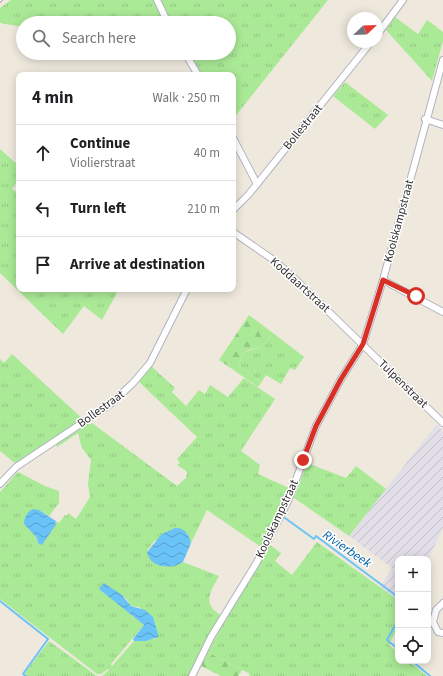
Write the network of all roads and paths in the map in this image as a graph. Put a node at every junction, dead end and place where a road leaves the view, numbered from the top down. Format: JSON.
{"nodes":[{"id":1,"x":156,"y":0,"type":"edge"},
{"id":2,"x":403,"y":0,"type":"edge"},
{"id":3,"x":164,"y":16,"type":"edge"},
{"id":4,"x":383,"y":27,"type":"edge"},
{"id":5,"x":367,"y":48,"type":"edge"},
{"id":6,"x":189,"y":60,"type":"edge"},
{"id":7,"x":443,"y":60,"type":"edge"},
{"id":8,"x":196,"y":72,"type":"edge"},
{"id":9,"x":426,"y":120,"type":"junction"},
{"id":10,"x":443,"y":125,"type":"edge"},
{"id":11,"x":236,"y":144,"type":"edge"},
{"id":12,"x":257,"y":184,"type":"junction"},
{"id":13,"x":236,"y":207,"type":"edge"},
{"id":14,"x":236,"y":234,"type":"edge"},
{"id":15,"x":383,"y":280,"type":"junction"},
{"id":16,"x":185,"y":292,"type":"edge"},
{"id":17,"x":443,"y":312,"type":"edge"},
{"id":18,"x":363,"y":344,"type":"junction"},
{"id":19,"x":443,"y":423,"type":"edge"},
{"id":20,"x":0,"y":484,"type":"edge"},
{"id":21,"x":443,"y":603,"type":"edge"},
{"id":22,"x":443,"y":633,"type":"edge"},
{"id":23,"x":192,"y":676,"type":"edge"}],
"edges":[{"from":1,"to":3,"type":"street"},
{"from":2,"to":4,"type":"street"},
{"from":5,"to":12,"type":"street","name":"Bollestraat"},
{"from":6,"to":8,"type":"street"},
{"from":7,"to":9,"type":"street","name":"Koolskampstraat"},
{"from":9,"to":10,"type":"street"},
{"from":9,"to":15,"type":"street","name":"Koolskampstraat"},
{"from":11,"to":12,"type":"street"},
{"from":12,"to":13,"type":"street","name":"Bollestraat"},
{"from":14,"to":18,"type":"street","name":"Koddaartstraat"},
{"from":15,"to":17,"type":"street"},
{"from":15,"to":18,"type":"street","name":"Koolskampstraat"},
{"from":16,"to":20,"type":"street","name":"Bollestraat"},
{"from":18,"to":19,"type":"street","name":"Tulpenstraat"},
{"from":18,"to":23,"type":"street","name":"Koolskampstraat"},
{"from":21,"to":22,"type":"street"}]}
